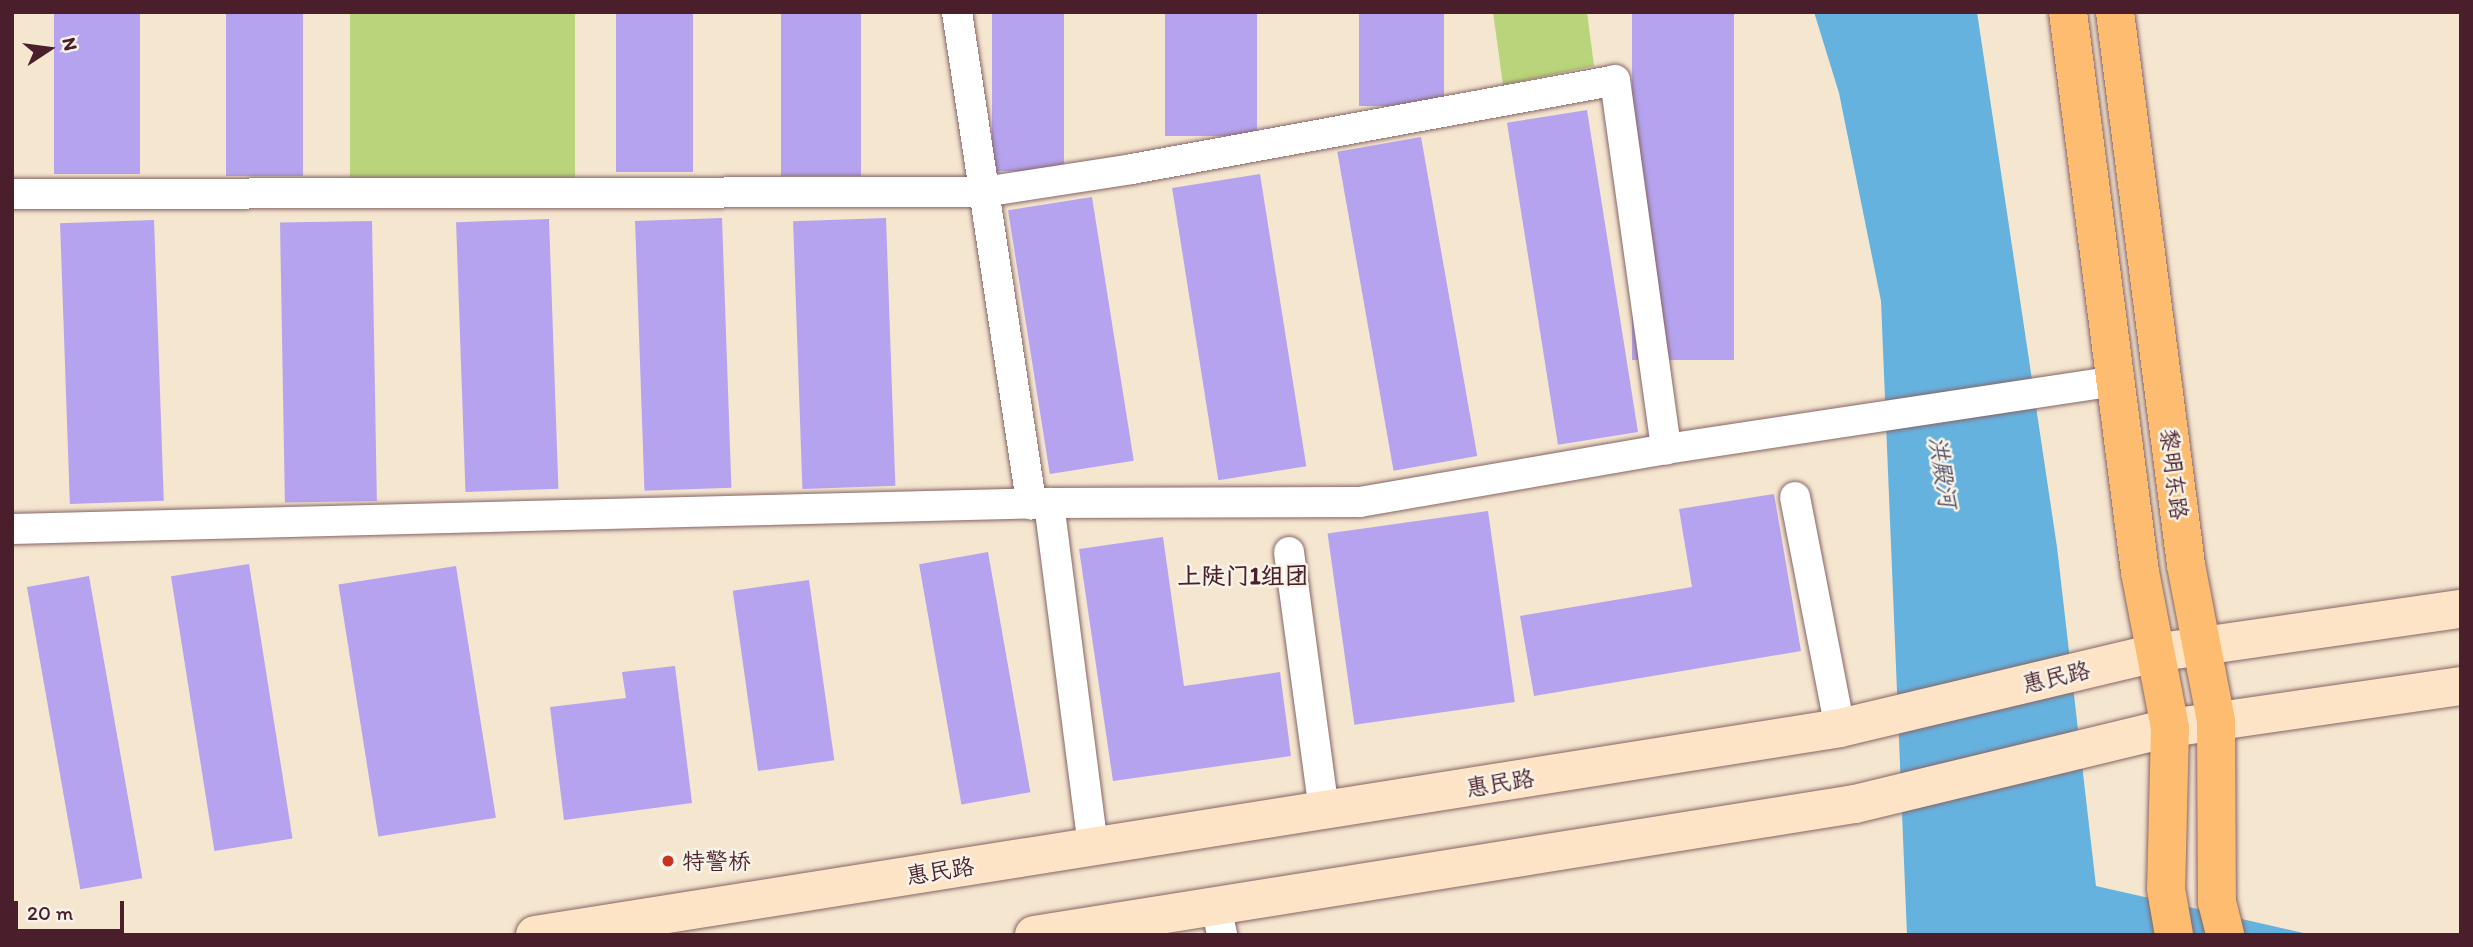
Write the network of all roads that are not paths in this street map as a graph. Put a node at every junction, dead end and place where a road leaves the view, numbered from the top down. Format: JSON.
{"nodes":[{"id":1,"x":957,"y":12,"type":"edge"},
{"id":2,"x":2068,"y":12,"type":"edge"},
{"id":3,"x":2115,"y":12,"type":"edge"},
{"id":4,"x":984,"y":192,"type":"junction"},
{"id":5,"x":12,"y":194,"type":"edge"},
{"id":6,"x":2116,"y":382,"type":"junction"},
{"id":7,"x":1666,"y":449,"type":"junction"},
{"id":8,"x":1795,"y":497,"type":"dead end"},
{"id":9,"x":1040,"y":504,"type":"junction"},
{"id":10,"x":12,"y":528,"type":"edge"},
{"id":11,"x":1289,"y":552,"type":"dead end"},
{"id":12,"x":2461,"y":609,"type":"edge"},
{"id":13,"x":2199,"y":646,"type":"junction"},
{"id":14,"x":2154,"y":653,"type":"junction"},
{"id":15,"x":2461,"y":686,"type":"edge"},
{"id":16,"x":2216,"y":721,"type":"junction"},
{"id":17,"x":1844,"y":727,"type":"junction"},
{"id":18,"x":2170,"y":728,"type":"junction"},
{"id":19,"x":1324,"y":811,"type":"junction"},
{"id":20,"x":1093,"y":848,"type":"junction"},
{"id":21,"x":2221,"y":918,"type":"edge"},
{"id":22,"x":1219,"y":920,"type":"edge"},
{"id":23,"x":535,"y":935,"type":"edge"},
{"id":24,"x":1034,"y":935,"type":"edge"},
{"id":25,"x":2174,"y":935,"type":"edge"}],
"edges":[{"from":1,"to":4,"type":"street"},
{"from":2,"to":6,"type":"highway","name":"黎明东路"},
{"from":3,"to":13,"type":"highway","name":"黎明东路"},
{"from":4,"to":5,"type":"street"},
{"from":4,"to":7,"type":"street"},
{"from":4,"to":9,"type":"street"},
{"from":6,"to":7,"type":"street"},
{"from":6,"to":14,"type":"highway","name":"黎明东路"},
{"from":7,"to":9,"type":"street"},
{"from":8,"to":17,"type":"street"},
{"from":9,"to":10,"type":"street"},
{"from":9,"to":20,"type":"street"},
{"from":11,"to":19,"type":"street"},
{"from":12,"to":13,"type":"main road","name":"惠民路"},
{"from":13,"to":14,"type":"main road","name":"惠民路"},
{"from":13,"to":16,"type":"highway","name":"黎明东路"},
{"from":14,"to":17,"type":"main road","name":"惠民路"},
{"from":14,"to":18,"type":"highway","name":"黎明东路"},
{"from":15,"to":16,"type":"main road"},
{"from":16,"to":18,"type":"main road"},
{"from":16,"to":21,"type":"highway","name":"黎明东路"},
{"from":17,"to":19,"type":"main road","name":"惠民路"},
{"from":18,"to":22,"type":"main road"},
{"from":18,"to":25,"type":"highway","name":"黎明东路"},
{"from":19,"to":20,"type":"main road","name":"惠民路"},
{"from":20,"to":23,"type":"main road","name":"惠民路"},
{"from":22,"to":24,"type":"main road"}]}
